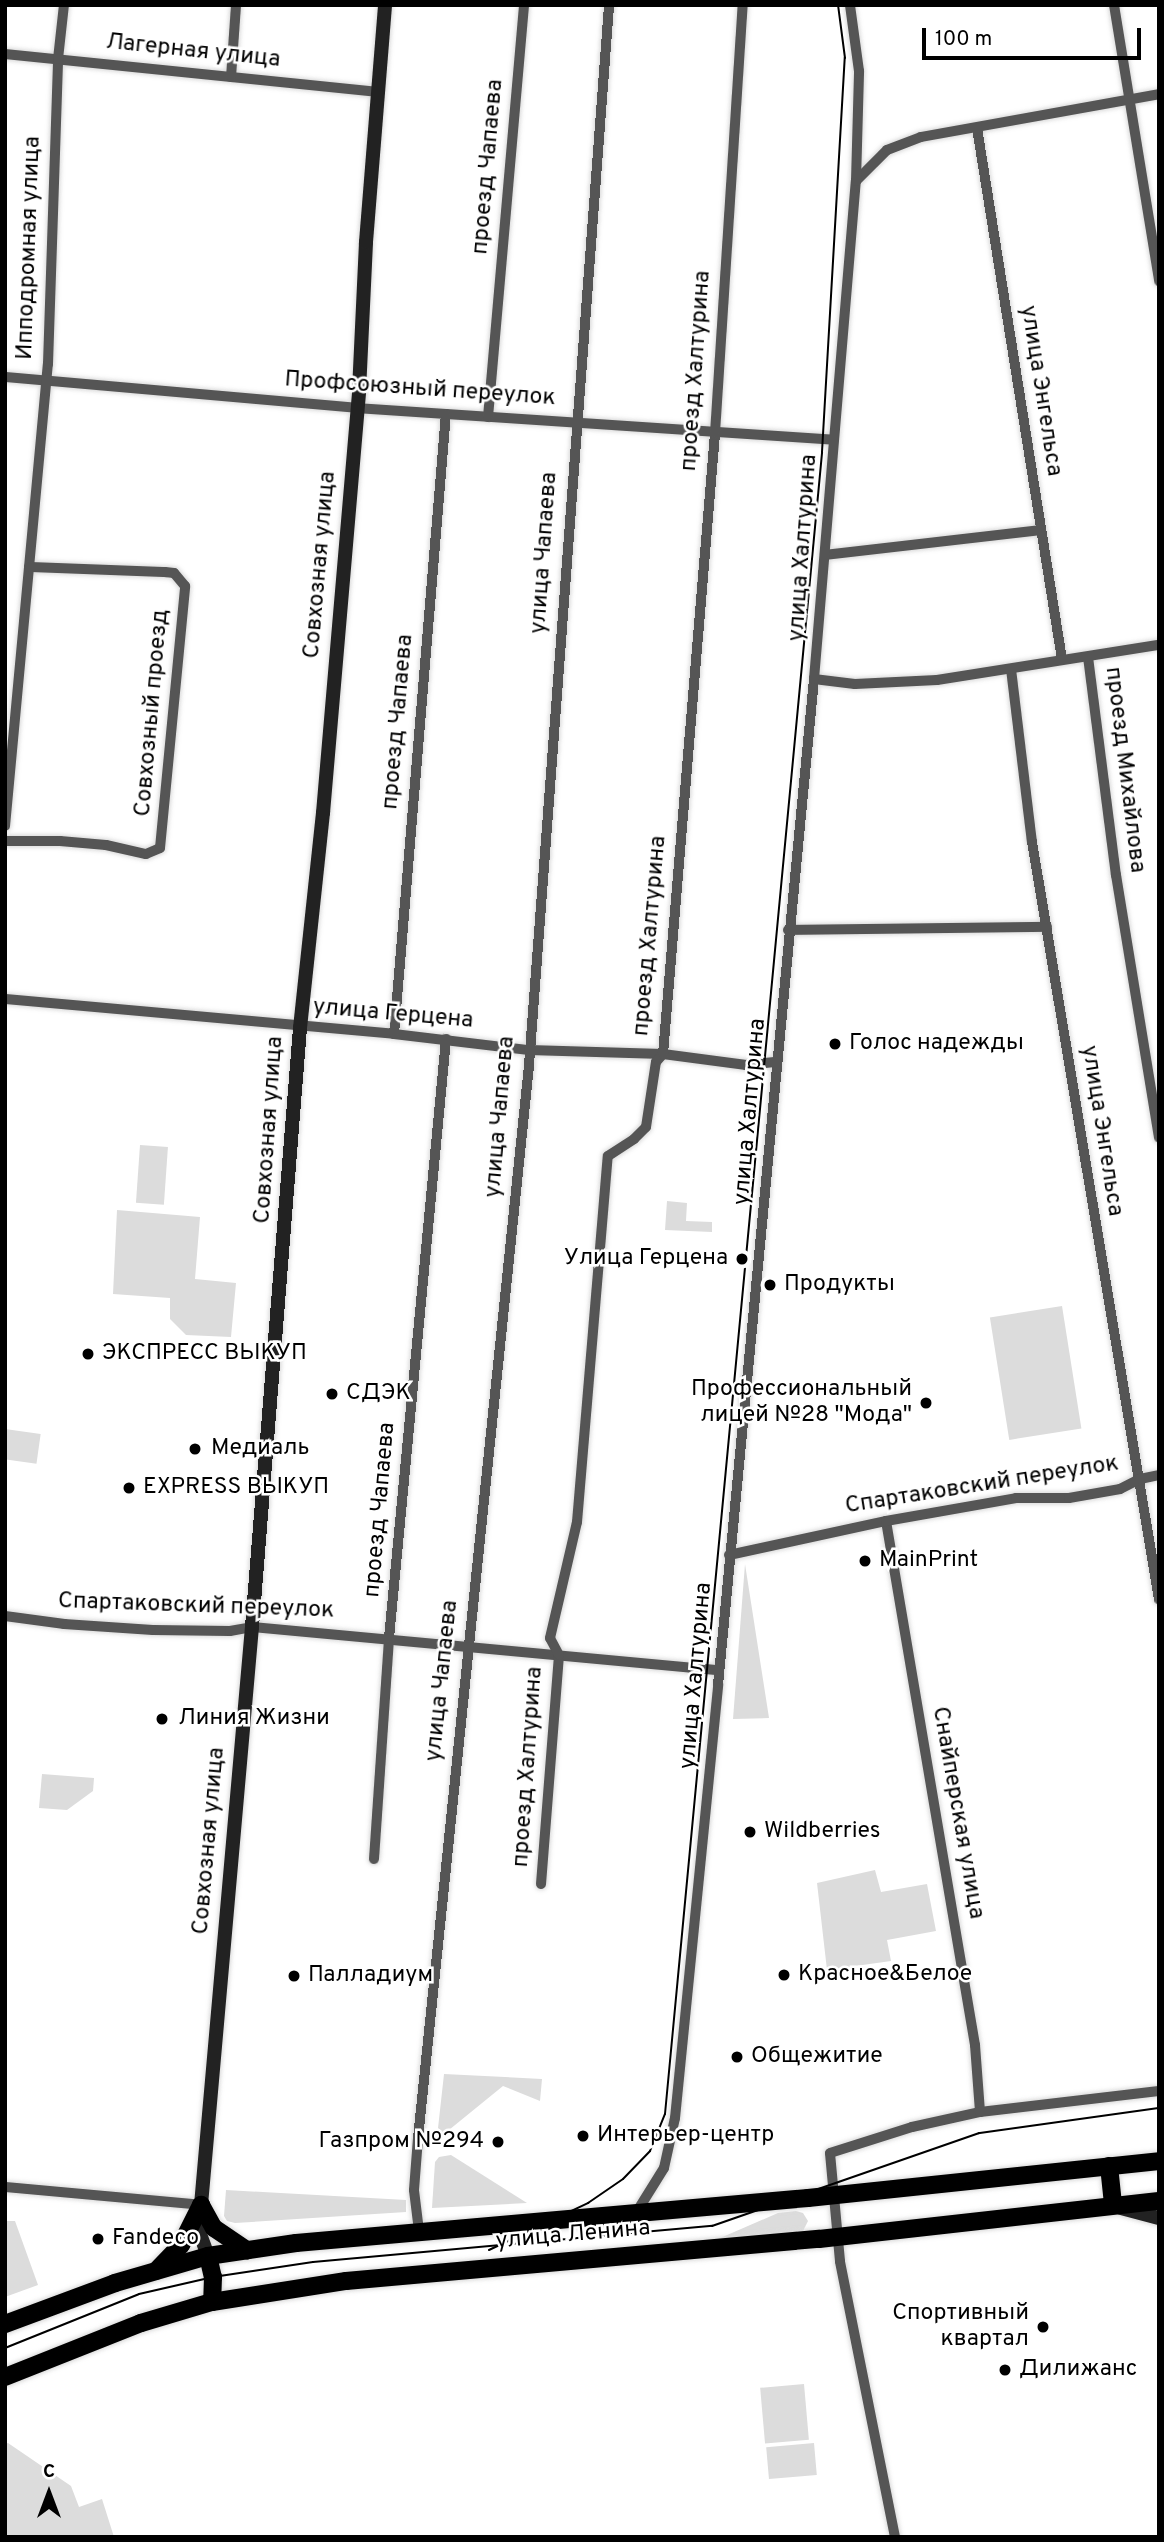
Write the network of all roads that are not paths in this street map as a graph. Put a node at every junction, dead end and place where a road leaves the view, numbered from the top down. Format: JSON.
{"nodes":[{"id":1,"x":64,"y":5,"type":"edge"},
{"id":2,"x":236,"y":5,"type":"edge"},
{"id":3,"x":386,"y":5,"type":"edge"},
{"id":4,"x":524,"y":5,"type":"edge"},
{"id":5,"x":609,"y":5,"type":"edge"},
{"id":6,"x":743,"y":5,"type":"edge"},
{"id":7,"x":850,"y":5,"type":"edge"},
{"id":8,"x":1114,"y":5,"type":"edge"},
{"id":9,"x":5,"y":54,"type":"edge"},
{"id":10,"x":58,"y":59,"type":"junction"},
{"id":11,"x":231,"y":77,"type":"junction"},
{"id":12,"x":376,"y":92,"type":"junction"},
{"id":13,"x":1159,"y":94,"type":"edge"},
{"id":14,"x":1130,"y":98,"type":"junction"},
{"id":15,"x":977,"y":128,"type":"junction"},
{"id":16,"x":856,"y":181,"type":"junction"},
{"id":17,"x":1159,"y":281,"type":"edge"},
{"id":18,"x":5,"y":377,"type":"edge"},
{"id":19,"x":46,"y":380,"type":"junction"},
{"id":20,"x":357,"y":408,"type":"junction"},
{"id":21,"x":446,"y":414,"type":"junction"},
{"id":22,"x":488,"y":417,"type":"junction"},
{"id":23,"x":575,"y":422,"type":"junction"},
{"id":24,"x":715,"y":432,"type":"junction"},
{"id":25,"x":833,"y":440,"type":"junction"},
{"id":26,"x":1041,"y":530,"type":"junction"},
{"id":27,"x":825,"y":555,"type":"junction"},
{"id":28,"x":29,"y":567,"type":"junction"},
{"id":29,"x":1159,"y":645,"type":"edge"},
{"id":30,"x":1088,"y":657,"type":"junction"},
{"id":31,"x":1062,"y":659,"type":"junction"},
{"id":32,"x":1012,"y":669,"type":"junction"},
{"id":33,"x":814,"y":679,"type":"junction"},
{"id":34,"x":5,"y":826,"type":"edge"},
{"id":35,"x":5,"y":841,"type":"edge"},
{"id":36,"x":1047,"y":927,"type":"junction"},
{"id":37,"x":788,"y":930,"type":"junction"},
{"id":38,"x":5,"y":999,"type":"edge"},
{"id":39,"x":300,"y":1028,"type":"junction"},
{"id":40,"x":394,"y":1034,"type":"junction"},
{"id":41,"x":446,"y":1039,"type":"junction"},
{"id":42,"x":529,"y":1050,"type":"junction"},
{"id":43,"x":663,"y":1054,"type":"junction"},
{"id":44,"x":777,"y":1062,"type":"junction"},
{"id":45,"x":1159,"y":1138,"type":"edge"},
{"id":46,"x":1159,"y":1475,"type":"edge"},
{"id":47,"x":1140,"y":1479,"type":"junction"},
{"id":48,"x":886,"y":1521,"type":"junction"},
{"id":49,"x":729,"y":1555,"type":"junction"},
{"id":50,"x":1159,"y":1599,"type":"edge"},
{"id":51,"x":5,"y":1616,"type":"edge"},
{"id":52,"x":252,"y":1627,"type":"junction"},
{"id":53,"x":389,"y":1639,"type":"junction"},
{"id":54,"x":468,"y":1645,"type":"junction"},
{"id":55,"x":559,"y":1656,"type":"junction"},
{"id":56,"x":719,"y":1670,"type":"junction"},
{"id":57,"x":374,"y":1860,"type":"dead end"},
{"id":58,"x":541,"y":1884,"type":"dead end"},
{"id":59,"x":1159,"y":2091,"type":"edge"},
{"id":60,"x":980,"y":2112,"type":"junction"},
{"id":61,"x":1159,"y":2161,"type":"edge"},
{"id":62,"x":1109,"y":2166,"type":"junction"},
{"id":63,"x":5,"y":2188,"type":"edge"},
{"id":64,"x":835,"y":2195,"type":"junction"},
{"id":65,"x":1159,"y":2200,"type":"edge"},
{"id":66,"x":201,"y":2206,"type":"junction"},
{"id":67,"x":1113,"y":2206,"type":"junction"},
{"id":68,"x":636,"y":2213,"type":"junction"},
{"id":69,"x":1159,"y":2218,"type":"edge"},
{"id":70,"x":419,"y":2231,"type":"junction"},
{"id":71,"x":840,"y":2236,"type":"junction"},
{"id":72,"x":247,"y":2250,"type":"junction"},
{"id":73,"x":208,"y":2256,"type":"junction"},
{"id":74,"x":155,"y":2271,"type":"junction"},
{"id":75,"x":212,"y":2302,"type":"junction"},
{"id":76,"x":5,"y":2324,"type":"edge"},
{"id":77,"x":5,"y":2377,"type":"edge"},
{"id":78,"x":895,"y":2537,"type":"edge"}],
"edges":[{"from":1,"to":10,"type":"street","name":"Ипподромная улица"},
{"from":2,"to":11,"type":"street"},
{"from":3,"to":12,"type":"street","name":"Совхозная улица"},
{"from":4,"to":22,"type":"street","name":"проезд Чапаева"},
{"from":5,"to":23,"type":"street","name":"улица Чапаева"},
{"from":6,"to":24,"type":"street","name":"проезд Халтурина"},
{"from":7,"to":16,"type":"street","name":"улица Халтурина"},
{"from":8,"to":14,"type":"street"},
{"from":9,"to":10,"type":"street","name":"Лагерная улица"},
{"from":10,"to":11,"type":"street","name":"Лагерная улица"},
{"from":10,"to":19,"type":"street","name":"Ипподромная улица"},
{"from":11,"to":12,"type":"street","name":"Лагерная улица"},
{"from":12,"to":20,"type":"street","name":"Совхозная улица"},
{"from":13,"to":14,"type":"street"},
{"from":14,"to":15,"type":"street"},
{"from":14,"to":17,"type":"street"},
{"from":15,"to":16,"type":"street"},
{"from":15,"to":26,"type":"street","name":"улица Энгельса"},
{"from":16,"to":25,"type":"street","name":"улица Халтурина"},
{"from":18,"to":19,"type":"street","name":"Профсоюзный переулок"},
{"from":19,"to":20,"type":"street","name":"Профсоюзный переулок"},
{"from":19,"to":28,"type":"street","name":"Ипподромная улица"},
{"from":20,"to":21,"type":"street","name":"Профсоюзный переулок"},
{"from":20,"to":39,"type":"street","name":"Совхозная улица"},
{"from":21,"to":22,"type":"street","name":"Профсоюзный переулок"},
{"from":21,"to":40,"type":"street","name":"проезд Чапаева"},
{"from":22,"to":23,"type":"street","name":"Профсоюзный переулок"},
{"from":23,"to":24,"type":"street","name":"Профсоюзный переулок"},
{"from":23,"to":42,"type":"street","name":"улица Чапаева"},
{"from":24,"to":25,"type":"street","name":"Профсоюзный переулок"},
{"from":24,"to":43,"type":"street","name":"проезд Халтурина"},
{"from":25,"to":27,"type":"street","name":"улица Халтурина"},
{"from":26,"to":27,"type":"street"},
{"from":26,"to":31,"type":"street","name":"улица Энгельса"},
{"from":27,"to":33,"type":"street","name":"улица Халтурина"},
{"from":28,"to":34,"type":"street","name":"Ипподромная улица"},
{"from":28,"to":35,"type":"street","name":"Совхозный проезд"},
{"from":29,"to":30,"type":"street"},
{"from":30,"to":31,"type":"street"},
{"from":30,"to":45,"type":"street","name":"проезд Михайлова"},
{"from":31,"to":32,"type":"street"},
{"from":32,"to":33,"type":"street"},
{"from":32,"to":36,"type":"street","name":"улица Энгельса"},
{"from":33,"to":37,"type":"street","name":"улица Халтурина"},
{"from":36,"to":37,"type":"street"},
{"from":36,"to":47,"type":"street","name":"улица Энгельса"},
{"from":37,"to":44,"type":"street","name":"улица Халтурина"},
{"from":38,"to":39,"type":"street","name":"улица Герцена"},
{"from":39,"to":40,"type":"street","name":"улица Герцена"},
{"from":39,"to":52,"type":"street","name":"Совхозная улица"},
{"from":40,"to":41,"type":"street","name":"улица Герцена"},
{"from":41,"to":42,"type":"street","name":"улица Герцена"},
{"from":41,"to":53,"type":"street","name":"проезд Чапаева"},
{"from":42,"to":43,"type":"street","name":"улица Герцена"},
{"from":42,"to":54,"type":"street","name":"улица Чапаева"},
{"from":43,"to":44,"type":"street","name":"улица Герцена"},
{"from":43,"to":55,"type":"street","name":"проезд Халтурина"},
{"from":44,"to":49,"type":"street","name":"улица Халтурина"},
{"from":46,"to":47,"type":"street","name":"Спартаковский переулок"},
{"from":47,"to":48,"type":"street","name":"Спартаковский переулок"},
{"from":47,"to":50,"type":"street","name":"улица Энгельса"},
{"from":48,"to":49,"type":"street","name":"Спартаковский переулок"},
{"from":48,"to":60,"type":"street","name":"Снайперская улица"},
{"from":49,"to":56,"type":"street","name":"улица Халтурина"},
{"from":51,"to":52,"type":"street","name":"Спартаковский переулок"},
{"from":52,"to":53,"type":"street","name":"Спартаковский переулок"},
{"from":52,"to":66,"type":"street","name":"Совхозная улица"},
{"from":53,"to":54,"type":"street","name":"Спартаковский переулок"},
{"from":53,"to":57,"type":"street","name":"проезд Чапаева"},
{"from":54,"to":55,"type":"street","name":"Спартаковский переулок"},
{"from":54,"to":70,"type":"street","name":"улица Чапаева"},
{"from":55,"to":56,"type":"street","name":"Спартаковский переулок"},
{"from":55,"to":58,"type":"street","name":"проезд Халтурина"},
{"from":56,"to":68,"type":"street","name":"улица Халтурина"},
{"from":59,"to":60,"type":"street"},
{"from":60,"to":64,"type":"street"},
{"from":61,"to":62,"type":"main road","name":"улица Ленина"},
{"from":62,"to":64,"type":"main road","name":"улица Ленина"},
{"from":62,"to":67,"type":"main road"},
{"from":63,"to":66,"type":"street"},
{"from":64,"to":68,"type":"main road","name":"улица Ленина"},
{"from":64,"to":71,"type":"street"},
{"from":65,"to":67,"type":"main road","name":"улица Ленина"},
{"from":66,"to":72,"type":"main road"},
{"from":66,"to":73,"type":"street","name":"Совхозная улица"},
{"from":66,"to":74,"type":"main road"},
{"from":67,"to":69,"type":"street"},
{"from":67,"to":71,"type":"main road","name":"улица Ленина"},
{"from":68,"to":70,"type":"main road","name":"улица Ленина"},
{"from":70,"to":72,"type":"main road","name":"улица Ленина"},
{"from":71,"to":75,"type":"main road","name":"улица Ленина"},
{"from":71,"to":78,"type":"street"},
{"from":72,"to":73,"type":"main road","name":"улица Ленина"},
{"from":73,"to":74,"type":"main road","name":"улица Ленина"},
{"from":73,"to":75,"type":"main road"},
{"from":74,"to":76,"type":"main road","name":"улица Ленина"},
{"from":75,"to":77,"type":"main road","name":"улица Ленина"}]}
